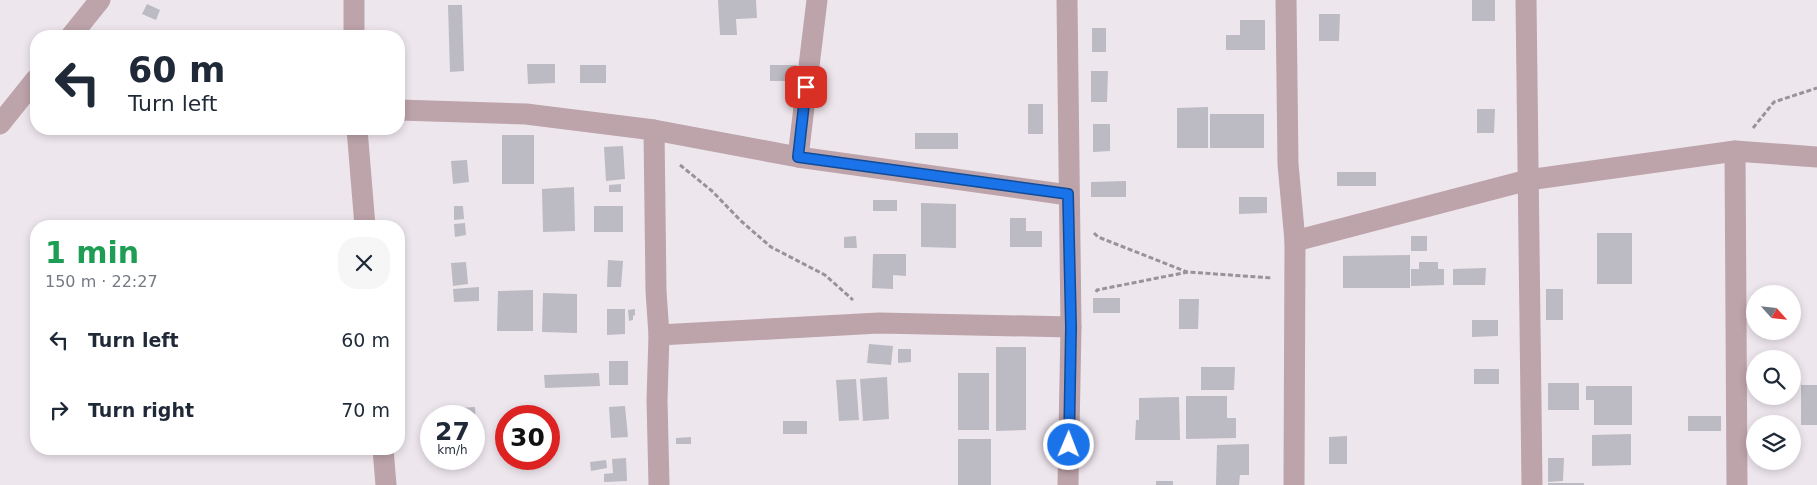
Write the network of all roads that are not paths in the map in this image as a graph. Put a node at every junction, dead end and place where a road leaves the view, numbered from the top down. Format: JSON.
{"nodes":[{"id":1,"x":100,"y":0,"type":"edge"},
{"id":2,"x":354,"y":0,"type":"edge"},
{"id":3,"x":817,"y":0,"type":"edge"},
{"id":4,"x":1067,"y":0,"type":"edge"},
{"id":5,"x":1286,"y":0,"type":"edge"},
{"id":6,"x":1526,"y":0,"type":"edge"},
{"id":7,"x":76,"y":30,"type":"edge"},
{"id":8,"x":354,"y":30,"type":"edge"},
{"id":9,"x":30,"y":86,"type":"edge"},
{"id":10,"x":405,"y":110,"type":"edge"},
{"id":11,"x":0,"y":124,"type":"edge"},
{"id":12,"x":654,"y":130,"type":"junction"},
{"id":13,"x":357,"y":135,"type":"edge"},
{"id":14,"x":1735,"y":151,"type":"junction"},
{"id":15,"x":798,"y":157,"type":"junction"},
{"id":16,"x":1817,"y":157,"type":"edge"},
{"id":17,"x":1528,"y":180,"type":"junction"},
{"id":18,"x":1068,"y":202,"type":"junction"},
{"id":19,"x":365,"y":220,"type":"edge"},
{"id":20,"x":1295,"y":241,"type":"junction"},
{"id":21,"x":1071,"y":327,"type":"junction"},
{"id":22,"x":659,"y":336,"type":"junction"},
{"id":23,"x":384,"y":455,"type":"edge"},
{"id":24,"x":386,"y":485,"type":"edge"},
{"id":25,"x":658,"y":485,"type":"edge"},
{"id":26,"x":1068,"y":485,"type":"edge"},
{"id":27,"x":1294,"y":485,"type":"edge"},
{"id":28,"x":1532,"y":485,"type":"edge"},
{"id":29,"x":1736,"y":485,"type":"edge"}],
"edges":[{"from":1,"to":7,"type":"street"},
{"from":2,"to":8,"type":"street"},
{"from":3,"to":15,"type":"street"},
{"from":4,"to":18,"type":"street"},
{"from":5,"to":20,"type":"street"},
{"from":6,"to":17,"type":"street"},
{"from":9,"to":11,"type":"street"},
{"from":10,"to":12,"type":"street"},
{"from":12,"to":15,"type":"street"},
{"from":12,"to":22,"type":"street"},
{"from":13,"to":19,"type":"street"},
{"from":14,"to":16,"type":"street"},
{"from":14,"to":17,"type":"street"},
{"from":14,"to":29,"type":"street"},
{"from":15,"to":18,"type":"street"},
{"from":17,"to":20,"type":"street"},
{"from":17,"to":28,"type":"street"},
{"from":18,"to":21,"type":"street"},
{"from":20,"to":27,"type":"street"},
{"from":21,"to":22,"type":"street"},
{"from":21,"to":26,"type":"street"},
{"from":22,"to":25,"type":"street"},
{"from":23,"to":24,"type":"street"}]}
